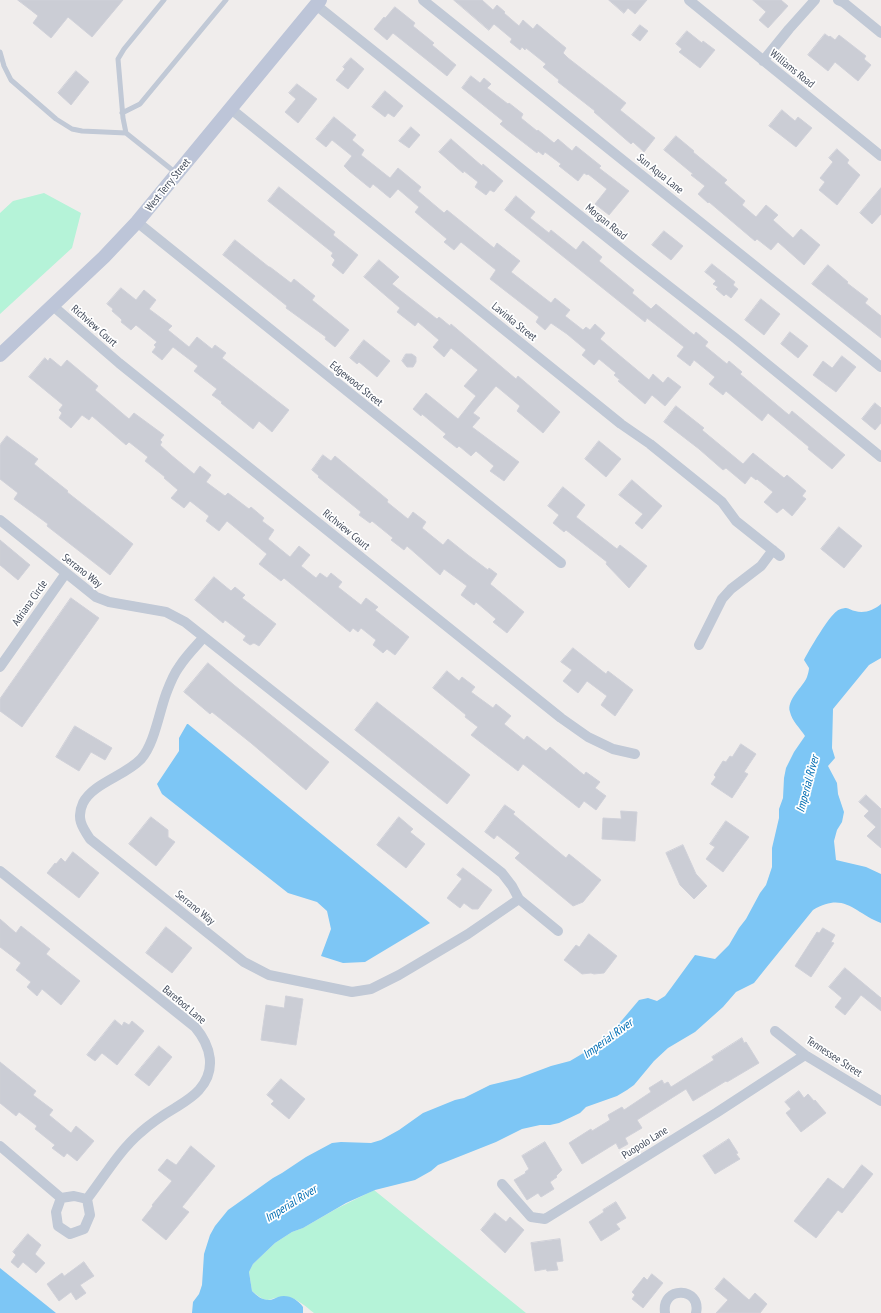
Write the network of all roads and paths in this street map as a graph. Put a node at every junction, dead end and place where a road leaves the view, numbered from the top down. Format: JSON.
{"nodes":[{"id":1,"x":164,"y":0,"type":"edge"},
{"id":2,"x":226,"y":0,"type":"edge"},
{"id":3,"x":424,"y":0,"type":"edge"},
{"id":4,"x":689,"y":0,"type":"edge"},
{"id":5,"x":815,"y":0,"type":"edge"},
{"id":6,"x":838,"y":0,"type":"edge"},
{"id":7,"x":318,"y":2,"type":"edge"},
{"id":8,"x":881,"y":33,"type":"edge"},
{"id":9,"x":0,"y":52,"type":"edge"},
{"id":10,"x":763,"y":61,"type":"junction"},
{"id":11,"x":231,"y":109,"type":"junction"},
{"id":12,"x":122,"y":113,"type":"junction"},
{"id":13,"x":126,"y":133,"type":"junction"},
{"id":14,"x":881,"y":156,"type":"edge"},
{"id":15,"x":177,"y":174,"type":"junction"},
{"id":16,"x":137,"y":222,"type":"junction"},
{"id":17,"x":53,"y":306,"type":"junction"},
{"id":18,"x":0,"y":356,"type":"edge"},
{"id":19,"x":881,"y":367,"type":"edge"},
{"id":20,"x":881,"y":457,"type":"edge"},
{"id":21,"x":0,"y":520,"type":"edge"},
{"id":22,"x":561,"y":563,"type":"dead end"},
{"id":23,"x":66,"y":573,"type":"junction"},
{"id":24,"x":204,"y":637,"type":"junction"},
{"id":25,"x":699,"y":645,"type":"dead end"},
{"id":26,"x":0,"y":667,"type":"edge"},
{"id":27,"x":635,"y":754,"type":"dead end"},
{"id":28,"x":0,"y":871,"type":"edge"},
{"id":29,"x":519,"y":899,"type":"junction"},
{"id":30,"x":558,"y":931,"type":"dead end"},
{"id":31,"x":775,"y":1031,"type":"dead end"},
{"id":32,"x":805,"y":1055,"type":"junction"},
{"id":33,"x":881,"y":1101,"type":"edge"},
{"id":34,"x":0,"y":1146,"type":"edge"},
{"id":35,"x":502,"y":1184,"type":"dead end"},
{"id":36,"x":61,"y":1198,"type":"junction"},
{"id":37,"x":87,"y":1200,"type":"junction"},
{"id":38,"x":665,"y":1313,"type":"edge"},
{"id":39,"x":696,"y":1313,"type":"edge"}],
"edges":[{"from":1,"to":12,"type":"lane"},
{"from":2,"to":12,"type":"lane"},
{"from":3,"to":19,"type":"street","name":"Sun Aqua Lane"},
{"from":4,"to":10,"type":"street","name":"Williams Road"},
{"from":5,"to":10,"type":"street"},
{"from":6,"to":8,"type":"street"},
{"from":7,"to":11,"type":"street","name":"West Terry Street"},
{"from":7,"to":20,"type":"street","name":"Morgan Road"},
{"from":9,"to":13,"type":"lane"},
{"from":10,"to":14,"type":"street","name":"Williams Road"},
{"from":11,"to":15,"type":"street","name":"West Terry Street"},
{"from":11,"to":25,"type":"street","name":"Lavinka Street"},
{"from":12,"to":13,"type":"lane"},
{"from":13,"to":15,"type":"lane"},
{"from":15,"to":16,"type":"street","name":"West Terry Street"},
{"from":16,"to":17,"type":"street","name":"West Terry Street"},
{"from":16,"to":22,"type":"street","name":"Edgewood Street"},
{"from":17,"to":18,"type":"street","name":"West Terry Street"},
{"from":17,"to":27,"type":"street","name":"Richview Court"},
{"from":21,"to":23,"type":"street","name":"Serrano Way"},
{"from":23,"to":24,"type":"street","name":"Serrano Way"},
{"from":23,"to":26,"type":"street","name":"Adriana Circle"},
{"from":24,"to":29,"type":"street","name":"Serrano Way"},
{"from":24,"to":29,"type":"street","name":"Serrano Way"},
{"from":28,"to":37,"type":"street","name":"Barefoot Lane"},
{"from":29,"to":30,"type":"street","name":"Serrano Way"},
{"from":31,"to":32,"type":"street","name":"Tennessee Street"},
{"from":32,"to":33,"type":"street","name":"Tennessee Street"},
{"from":32,"to":35,"type":"street","name":"Puopolo Lane"},
{"from":34,"to":36,"type":"street"},
{"from":36,"to":37,"type":"street"},
{"from":36,"to":37,"type":"street"},
{"from":38,"to":39,"type":"street"}]}
